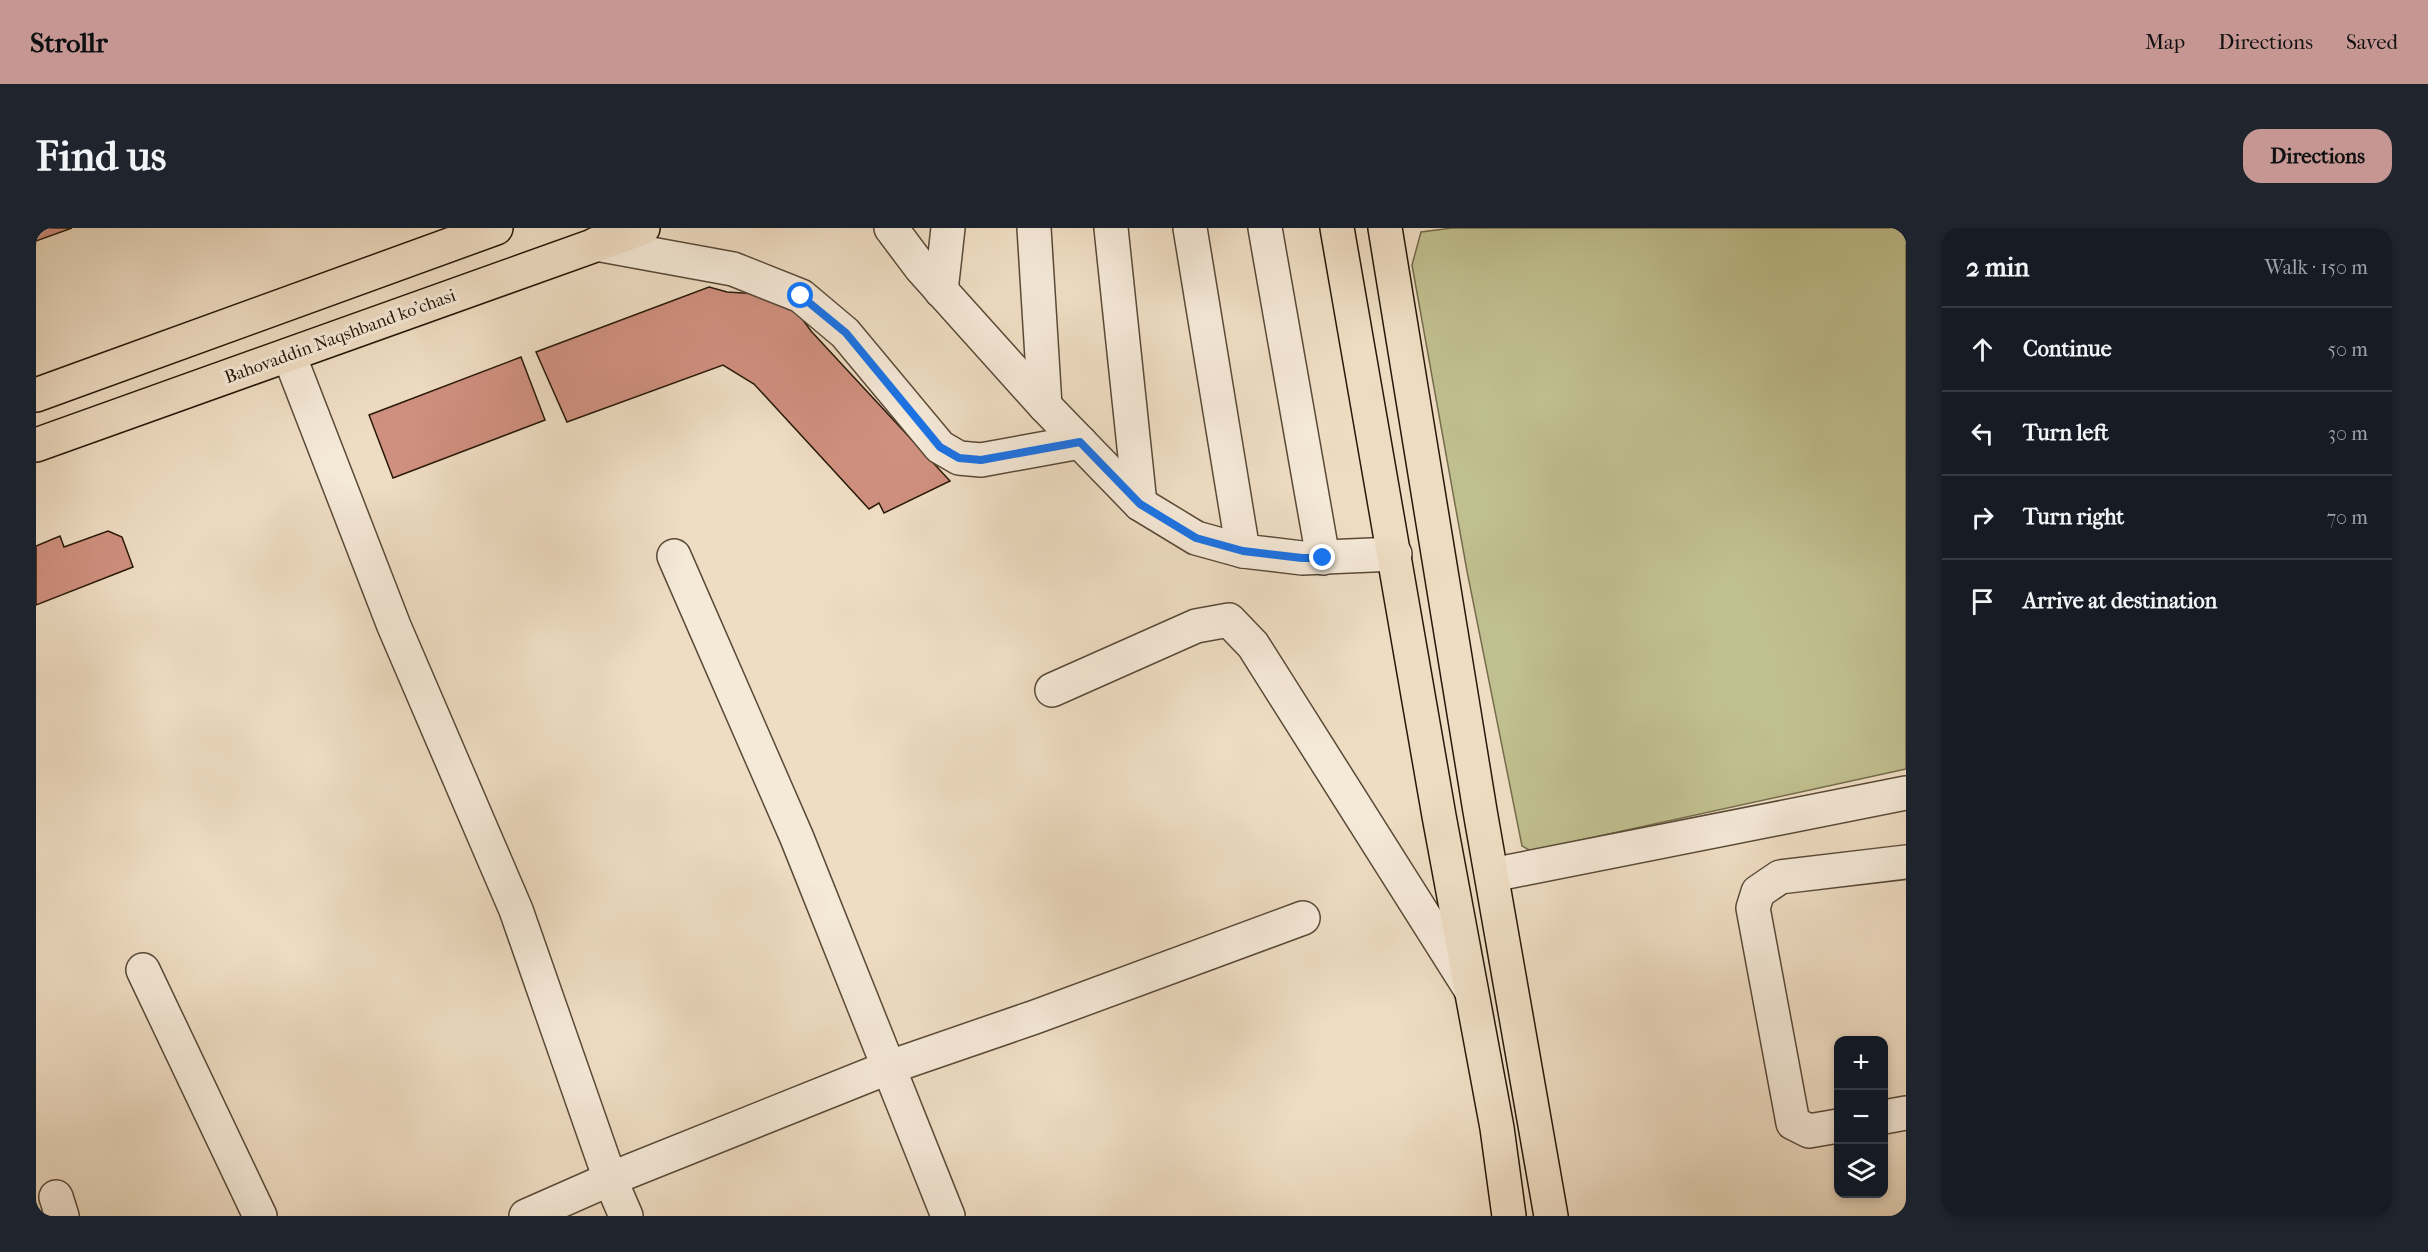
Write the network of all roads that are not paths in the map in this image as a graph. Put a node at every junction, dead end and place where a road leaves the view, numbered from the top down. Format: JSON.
{"nodes":[{"id":1,"x":496,"y":228,"type":"edge"},
{"id":2,"x":643,"y":228,"type":"edge"},
{"id":3,"x":891,"y":228,"type":"edge"},
{"id":4,"x":948,"y":228,"type":"edge"},
{"id":5,"x":1034,"y":228,"type":"edge"},
{"id":6,"x":1111,"y":228,"type":"edge"},
{"id":7,"x":1190,"y":228,"type":"edge"},
{"id":8,"x":1265,"y":228,"type":"edge"},
{"id":9,"x":1337,"y":228,"type":"edge"},
{"id":10,"x":1385,"y":228,"type":"edge"},
{"id":11,"x":596,"y":244,"type":"junction"},
{"id":12,"x":941,"y":291,"type":"junction"},
{"id":13,"x":289,"y":355,"type":"junction"},
{"id":14,"x":36,"y":395,"type":"edge"},
{"id":15,"x":1045,"y":406,"type":"junction"},
{"id":16,"x":1080,"y":442,"type":"junction"},
{"id":17,"x":36,"y":445,"type":"edge"},
{"id":18,"x":1140,"y":504,"type":"junction"},
{"id":19,"x":1243,"y":551,"type":"junction"},
{"id":20,"x":1395,"y":554,"type":"junction"},
{"id":21,"x":674,"y":556,"type":"dead end"},
{"id":22,"x":1323,"y":558,"type":"junction"},
{"id":23,"x":1052,"y":690,"type":"dead end"},
{"id":24,"x":1906,"y":793,"type":"edge"},
{"id":25,"x":1906,"y":862,"type":"edge"},
{"id":26,"x":1492,"y":875,"type":"junction"},
{"id":27,"x":1303,"y":918,"type":"dead end"},
{"id":28,"x":143,"y":970,"type":"dead end"},
{"id":29,"x":1472,"y":991,"type":"junction"},
{"id":30,"x":887,"y":1068,"type":"junction"},
{"id":31,"x":1906,"y":1113,"type":"edge"},
{"id":32,"x":1888,"y":1116,"type":"edge"},
{"id":33,"x":1834,"y":1127,"type":"edge"},
{"id":34,"x":610,"y":1179,"type":"junction"},
{"id":35,"x":260,"y":1216,"type":"edge"},
{"id":36,"x":526,"y":1216,"type":"edge"},
{"id":37,"x":626,"y":1216,"type":"edge"},
{"id":38,"x":948,"y":1216,"type":"edge"},
{"id":39,"x":1509,"y":1216,"type":"edge"},
{"id":40,"x":1551,"y":1216,"type":"edge"}],
"edges":[{"from":1,"to":14,"type":"main road"},
{"from":2,"to":11,"type":"main road","name":"Bahovaddin Naqshband ko'chasi"},
{"from":3,"to":12,"type":"street"},
{"from":4,"to":12,"type":"street"},
{"from":5,"to":15,"type":"street"},
{"from":6,"to":18,"type":"street"},
{"from":7,"to":19,"type":"street"},
{"from":8,"to":22,"type":"street"},
{"from":9,"to":20,"type":"main road"},
{"from":10,"to":26,"type":"main road"},
{"from":11,"to":13,"type":"main road","name":"Bahovaddin Naqshband ko'chasi"},
{"from":11,"to":16,"type":"street"},
{"from":12,"to":15,"type":"street"},
{"from":13,"to":17,"type":"main road","name":"Bahovaddin Naqshband ko'chasi"},
{"from":13,"to":34,"type":"street"},
{"from":15,"to":16,"type":"street"},
{"from":16,"to":18,"type":"street"},
{"from":18,"to":19,"type":"street"},
{"from":19,"to":22,"type":"street"},
{"from":20,"to":22,"type":"street"},
{"from":20,"to":29,"type":"main road"},
{"from":21,"to":30,"type":"street"},
{"from":23,"to":29,"type":"street"},
{"from":24,"to":26,"type":"street"},
{"from":25,"to":33,"type":"street"},
{"from":26,"to":40,"type":"main road"},
{"from":27,"to":30,"type":"street"},
{"from":28,"to":35,"type":"street"},
{"from":29,"to":39,"type":"main road"},
{"from":30,"to":34,"type":"street"},
{"from":30,"to":38,"type":"street"},
{"from":31,"to":32,"type":"street"},
{"from":34,"to":36,"type":"street"},
{"from":34,"to":37,"type":"street"}]}
